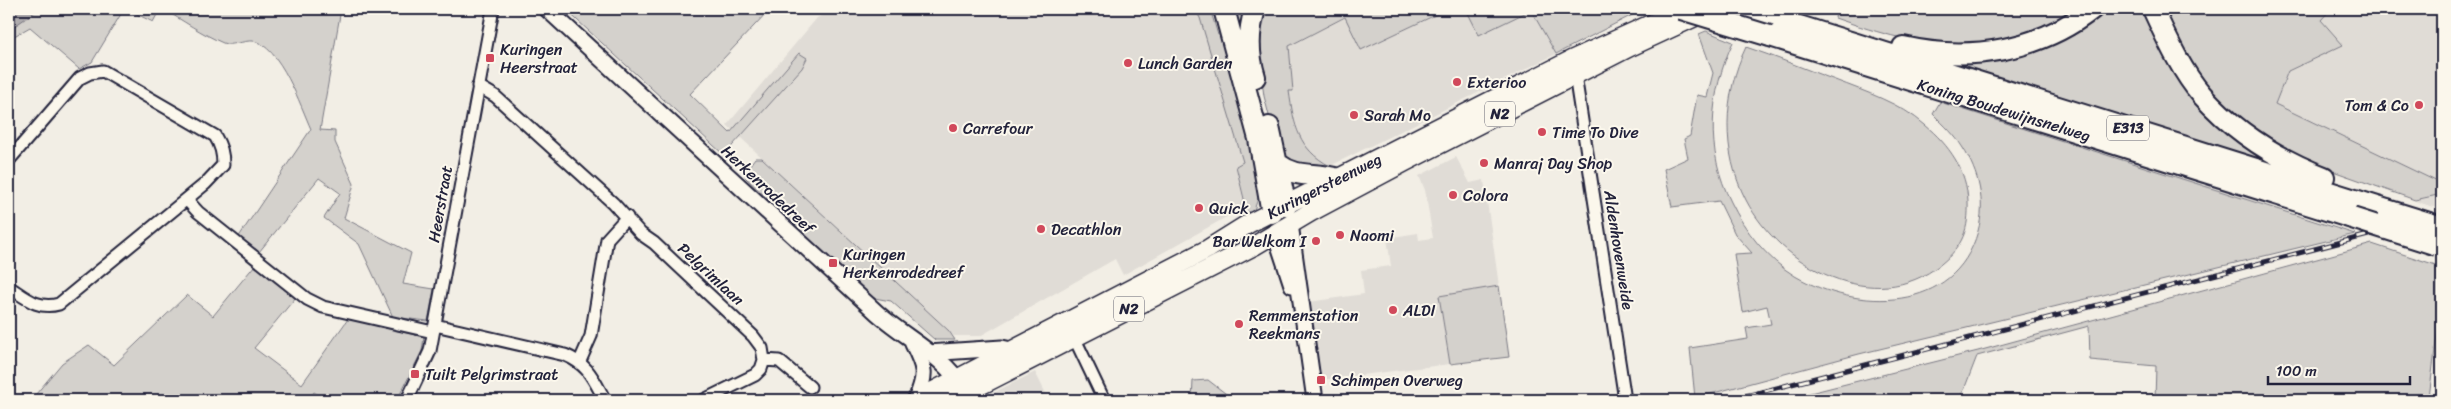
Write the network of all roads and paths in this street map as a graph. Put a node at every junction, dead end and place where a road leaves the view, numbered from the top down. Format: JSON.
{"nodes":[{"id":1,"x":493,"y":9,"type":"edge"},
{"id":2,"x":547,"y":9,"type":"edge"},
{"id":3,"x":1224,"y":9,"type":"edge"},
{"id":4,"x":1255,"y":9,"type":"edge"},
{"id":5,"x":1682,"y":9,"type":"edge"},
{"id":6,"x":1713,"y":9,"type":"edge"},
{"id":7,"x":1745,"y":9,"type":"edge"},
{"id":8,"x":2092,"y":9,"type":"edge"},
{"id":9,"x":2153,"y":9,"type":"edge"},
{"id":10,"x":1870,"y":47,"type":"junction"},
{"id":11,"x":1576,"y":75,"type":"junction"},
{"id":12,"x":478,"y":86,"type":"junction"},
{"id":13,"x":9,"y":160,"type":"edge"},
{"id":14,"x":1278,"y":164,"type":"junction"},
{"id":15,"x":1338,"y":179,"type":"junction"},
{"id":16,"x":187,"y":200,"type":"junction"},
{"id":17,"x":2387,"y":210,"type":"junction"},
{"id":18,"x":1283,"y":214,"type":"junction"},
{"id":19,"x":626,"y":217,"type":"junction"},
{"id":20,"x":1275,"y":233,"type":"junction"},
{"id":21,"x":2440,"y":239,"type":"edge"},
{"id":22,"x":9,"y":287,"type":"edge"},
{"id":23,"x":1302,"y":309,"type":"junction"},
{"id":24,"x":434,"y":329,"type":"junction"},
{"id":25,"x":1074,"y":337,"type":"junction"},
{"id":26,"x":911,"y":340,"type":"junction"},
{"id":27,"x":1011,"y":350,"type":"junction"},
{"id":28,"x":928,"y":353,"type":"junction"},
{"id":29,"x":764,"y":360,"type":"junction"},
{"id":30,"x":580,"y":361,"type":"junction"},
{"id":31,"x":810,"y":387,"type":"dead end"},
{"id":32,"x":958,"y":390,"type":"edge"},
{"id":33,"x":407,"y":400,"type":"edge"},
{"id":34,"x":605,"y":400,"type":"edge"},
{"id":35,"x":704,"y":400,"type":"edge"},
{"id":36,"x":916,"y":400,"type":"edge"},
{"id":37,"x":1104,"y":400,"type":"edge"},
{"id":38,"x":1315,"y":400,"type":"edge"},
{"id":39,"x":1625,"y":400,"type":"edge"}],
"edges":[{"from":1,"to":12,"type":"street","name":"Heerstraat"},
{"from":2,"to":26,"type":"main road","name":"Herkenrodedreef"},
{"from":3,"to":18,"type":"highway"},
{"from":4,"to":14,"type":"highway"},
{"from":5,"to":15,"type":"main road","name":"Kuringersteenweg","number":"N2"},
{"from":5,"to":21,"type":"highway","name":"Koning Boudewijnsnelweg","number":"E313","bridge":true},
{"from":6,"to":11,"type":"main road","name":"Kuringersteenweg","number":"N2"},
{"from":7,"to":10,"type":"highway","name":"Koning Boudewijnsnelweg","number":"E313"},
{"from":8,"to":10,"type":"highway"},
{"from":9,"to":17,"type":"highway"},
{"from":10,"to":17,"type":"highway","name":"Koning Boudewijnsnelweg","number":"E313"},
{"from":11,"to":18,"type":"main road","name":"Kuringersteenweg","number":"N2"},
{"from":11,"to":39,"type":"street","name":"Aldenhovenweide"},
{"from":12,"to":19,"type":"street","name":"Pelgrimlaan"},
{"from":12,"to":24,"type":"street","name":"Heerstraat"},
{"from":13,"to":16,"type":"street"},
{"from":14,"to":15,"type":"highway"},
{"from":14,"to":18,"type":"highway"},
{"from":15,"to":18,"type":"main road","name":"Kuringersteenweg","number":"N2"},
{"from":16,"to":22,"type":"street"},
{"from":16,"to":24,"type":"street"},
{"from":17,"to":21,"type":"highway","name":"Koning Boudewijnsnelweg","number":"E313","bridge":true},
{"from":18,"to":20,"type":"main road"},
{"from":18,"to":23,"type":"main road"},
{"from":18,"to":27,"type":"main road","name":"Kuringersteenweg","number":"N2"},
{"from":19,"to":29,"type":"street","name":"Pelgrimlaan"},
{"from":19,"to":30,"type":"street"},
{"from":20,"to":23,"type":"main road"},
{"from":20,"to":25,"type":"main road","name":"Kuringersteenweg","number":"N2"},
{"from":23,"to":38,"type":"main road"},
{"from":24,"to":30,"type":"street"},
{"from":24,"to":33,"type":"street","name":"Heerstraat"},
{"from":25,"to":32,"type":"main road","name":"Kuringersteenweg","number":"N2"},
{"from":25,"to":37,"type":"street"},
{"from":26,"to":28,"type":"main road","name":"Herkenrodedreef"},
{"from":26,"to":36,"type":"main road"},
{"from":27,"to":28,"type":"main road"},
{"from":27,"to":32,"type":"main road","name":"Kuringersteenweg","number":"N2"},
{"from":28,"to":32,"type":"main road","name":"Herkenrodedreef"},
{"from":29,"to":31,"type":"street"},
{"from":29,"to":35,"type":"street"},
{"from":30,"to":34,"type":"street"},
{"from":32,"to":36,"type":"main road","name":"Kuringersteenweg","number":"N2"}]}
